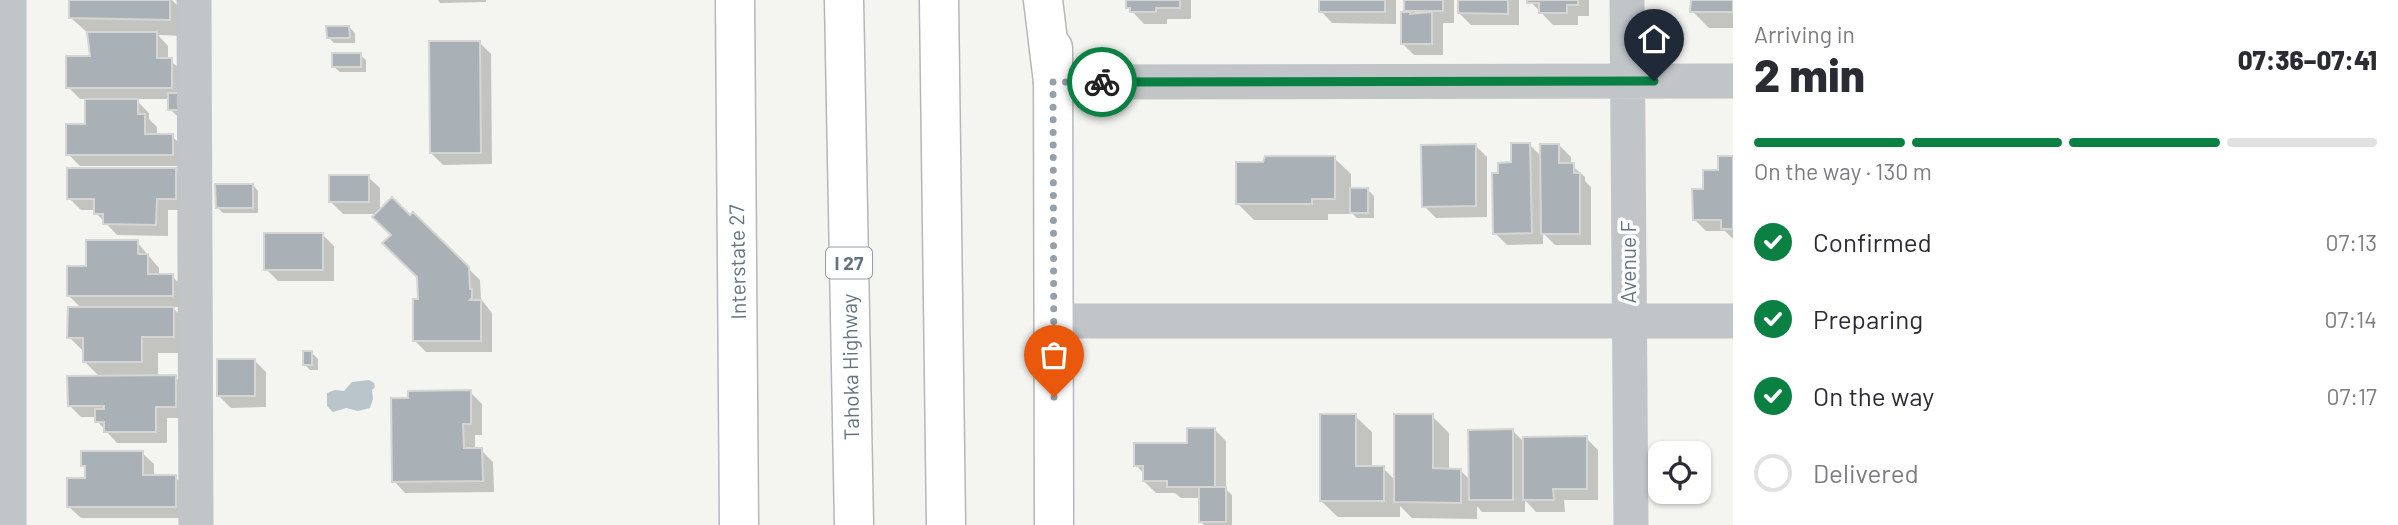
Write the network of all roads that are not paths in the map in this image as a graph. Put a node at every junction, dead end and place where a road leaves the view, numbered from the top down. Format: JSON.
{"nodes":[{"id":1,"x":9,"y":0,"type":"edge"},
{"id":2,"x":194,"y":0,"type":"edge"},
{"id":3,"x":735,"y":0,"type":"edge"},
{"id":4,"x":844,"y":0,"type":"edge"},
{"id":5,"x":940,"y":0,"type":"edge"},
{"id":6,"x":1043,"y":0,"type":"edge"},
{"id":7,"x":1052,"y":0,"type":"edge"},
{"id":8,"x":1627,"y":0,"type":"edge"},
{"id":9,"x":1627,"y":80,"type":"junction"},
{"id":10,"x":1733,"y":81,"type":"edge"},
{"id":11,"x":1053,"y":82,"type":"junction"},
{"id":12,"x":1053,"y":321,"type":"junction"},
{"id":13,"x":1629,"y":321,"type":"junction"},
{"id":14,"x":1733,"y":321,"type":"edge"},
{"id":15,"x":5,"y":369,"type":"edge"},
{"id":16,"x":9,"y":525,"type":"edge"},
{"id":17,"x":196,"y":525,"type":"edge"},
{"id":18,"x":739,"y":525,"type":"edge"},
{"id":19,"x":854,"y":525,"type":"edge"},
{"id":20,"x":946,"y":525,"type":"edge"},
{"id":21,"x":1054,"y":525,"type":"edge"},
{"id":22,"x":1631,"y":525,"type":"edge"}],
"edges":[{"from":1,"to":15,"type":"street"},
{"from":2,"to":17,"type":"street"},
{"from":3,"to":18,"type":"main road","name":"Interstate 27"},
{"from":4,"to":19,"type":"main road","name":"Tahoka Highway","number":"I 27"},
{"from":5,"to":20,"type":"main road"},
{"from":6,"to":11,"type":"main road"},
{"from":7,"to":11,"type":"main road"},
{"from":8,"to":9,"type":"street","name":"Avenue F"},
{"from":9,"to":10,"type":"street"},
{"from":9,"to":11,"type":"street"},
{"from":9,"to":13,"type":"street","name":"Avenue F"},
{"from":11,"to":12,"type":"main road"},
{"from":12,"to":13,"type":"street"},
{"from":12,"to":21,"type":"main road"},
{"from":13,"to":14,"type":"street"},
{"from":13,"to":22,"type":"street","name":"Avenue F"},
{"from":15,"to":16,"type":"street"}]}
